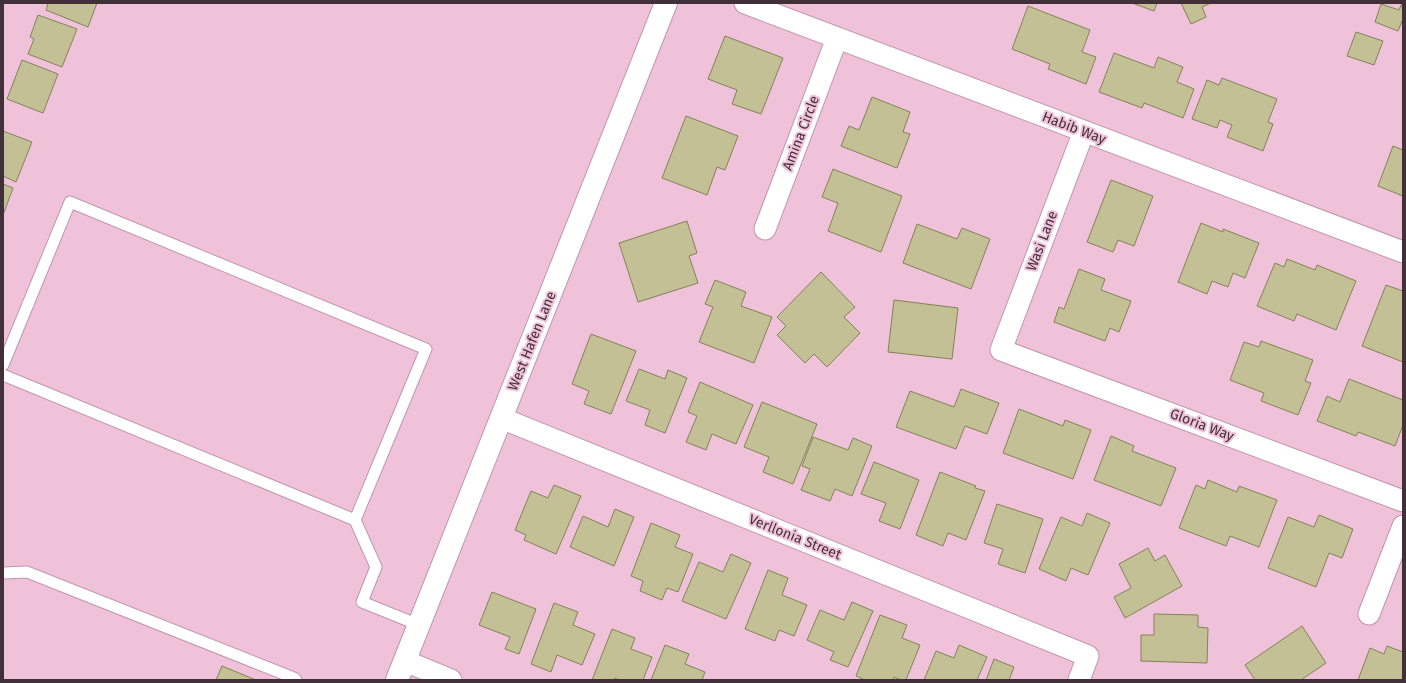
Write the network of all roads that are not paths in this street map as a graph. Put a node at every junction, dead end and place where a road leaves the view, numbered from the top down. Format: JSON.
{"nodes":[{"id":1,"x":666,"y":3,"type":"edge"},
{"id":2,"x":746,"y":3,"type":"edge"},
{"id":3,"x":837,"y":38,"type":"junction"},
{"id":4,"x":1084,"y":131,"type":"junction"},
{"id":5,"x":765,"y":229,"type":"dead end"},
{"id":6,"x":1403,"y":252,"type":"edge"},
{"id":7,"x":1001,"y":350,"type":"joint"},
{"id":8,"x":3,"y":365,"type":"edge"},
{"id":9,"x":3,"y":375,"type":"edge"},
{"id":10,"x":501,"y":418,"type":"junction"},
{"id":11,"x":1403,"y":501,"type":"edge"},
{"id":12,"x":355,"y":520,"type":"junction"},
{"id":13,"x":1403,"y":526,"type":"edge"},
{"id":14,"x":3,"y":573,"type":"edge"},
{"id":15,"x":1369,"y":614,"type":"dead end"},
{"id":16,"x":420,"y":625,"type":"junction"},
{"id":17,"x":401,"y":671,"type":"edge"},
{"id":18,"x":296,"y":680,"type":"edge"},
{"id":19,"x":451,"y":680,"type":"edge"},
{"id":20,"x":1079,"y":680,"type":"edge"}],
"edges":[{"from":1,"to":10,"type":"main road","name":"West Hafen Lane"},
{"from":2,"to":3,"type":"street","name":"Habib Way"},
{"from":3,"to":4,"type":"street","name":"Habib Way"},
{"from":3,"to":5,"type":"street","name":"Amina Circle"},
{"from":4,"to":6,"type":"street","name":"Habib Way"},
{"from":4,"to":7,"type":"street","name":"Wasi Lane"},
{"from":7,"to":11,"type":"street","name":"Gloria Way"},
{"from":8,"to":12,"type":"lane"},
{"from":9,"to":12,"type":"lane"},
{"from":10,"to":16,"type":"main road","name":"West Hafen Lane"},
{"from":10,"to":20,"type":"street","name":"Verllonia Street"},
{"from":12,"to":16,"type":"lane"},
{"from":13,"to":15,"type":"street"},
{"from":14,"to":18,"type":"lane"},
{"from":16,"to":17,"type":"main road","name":"West Hafen Lane"},
{"from":17,"to":19,"type":"street"}]}
